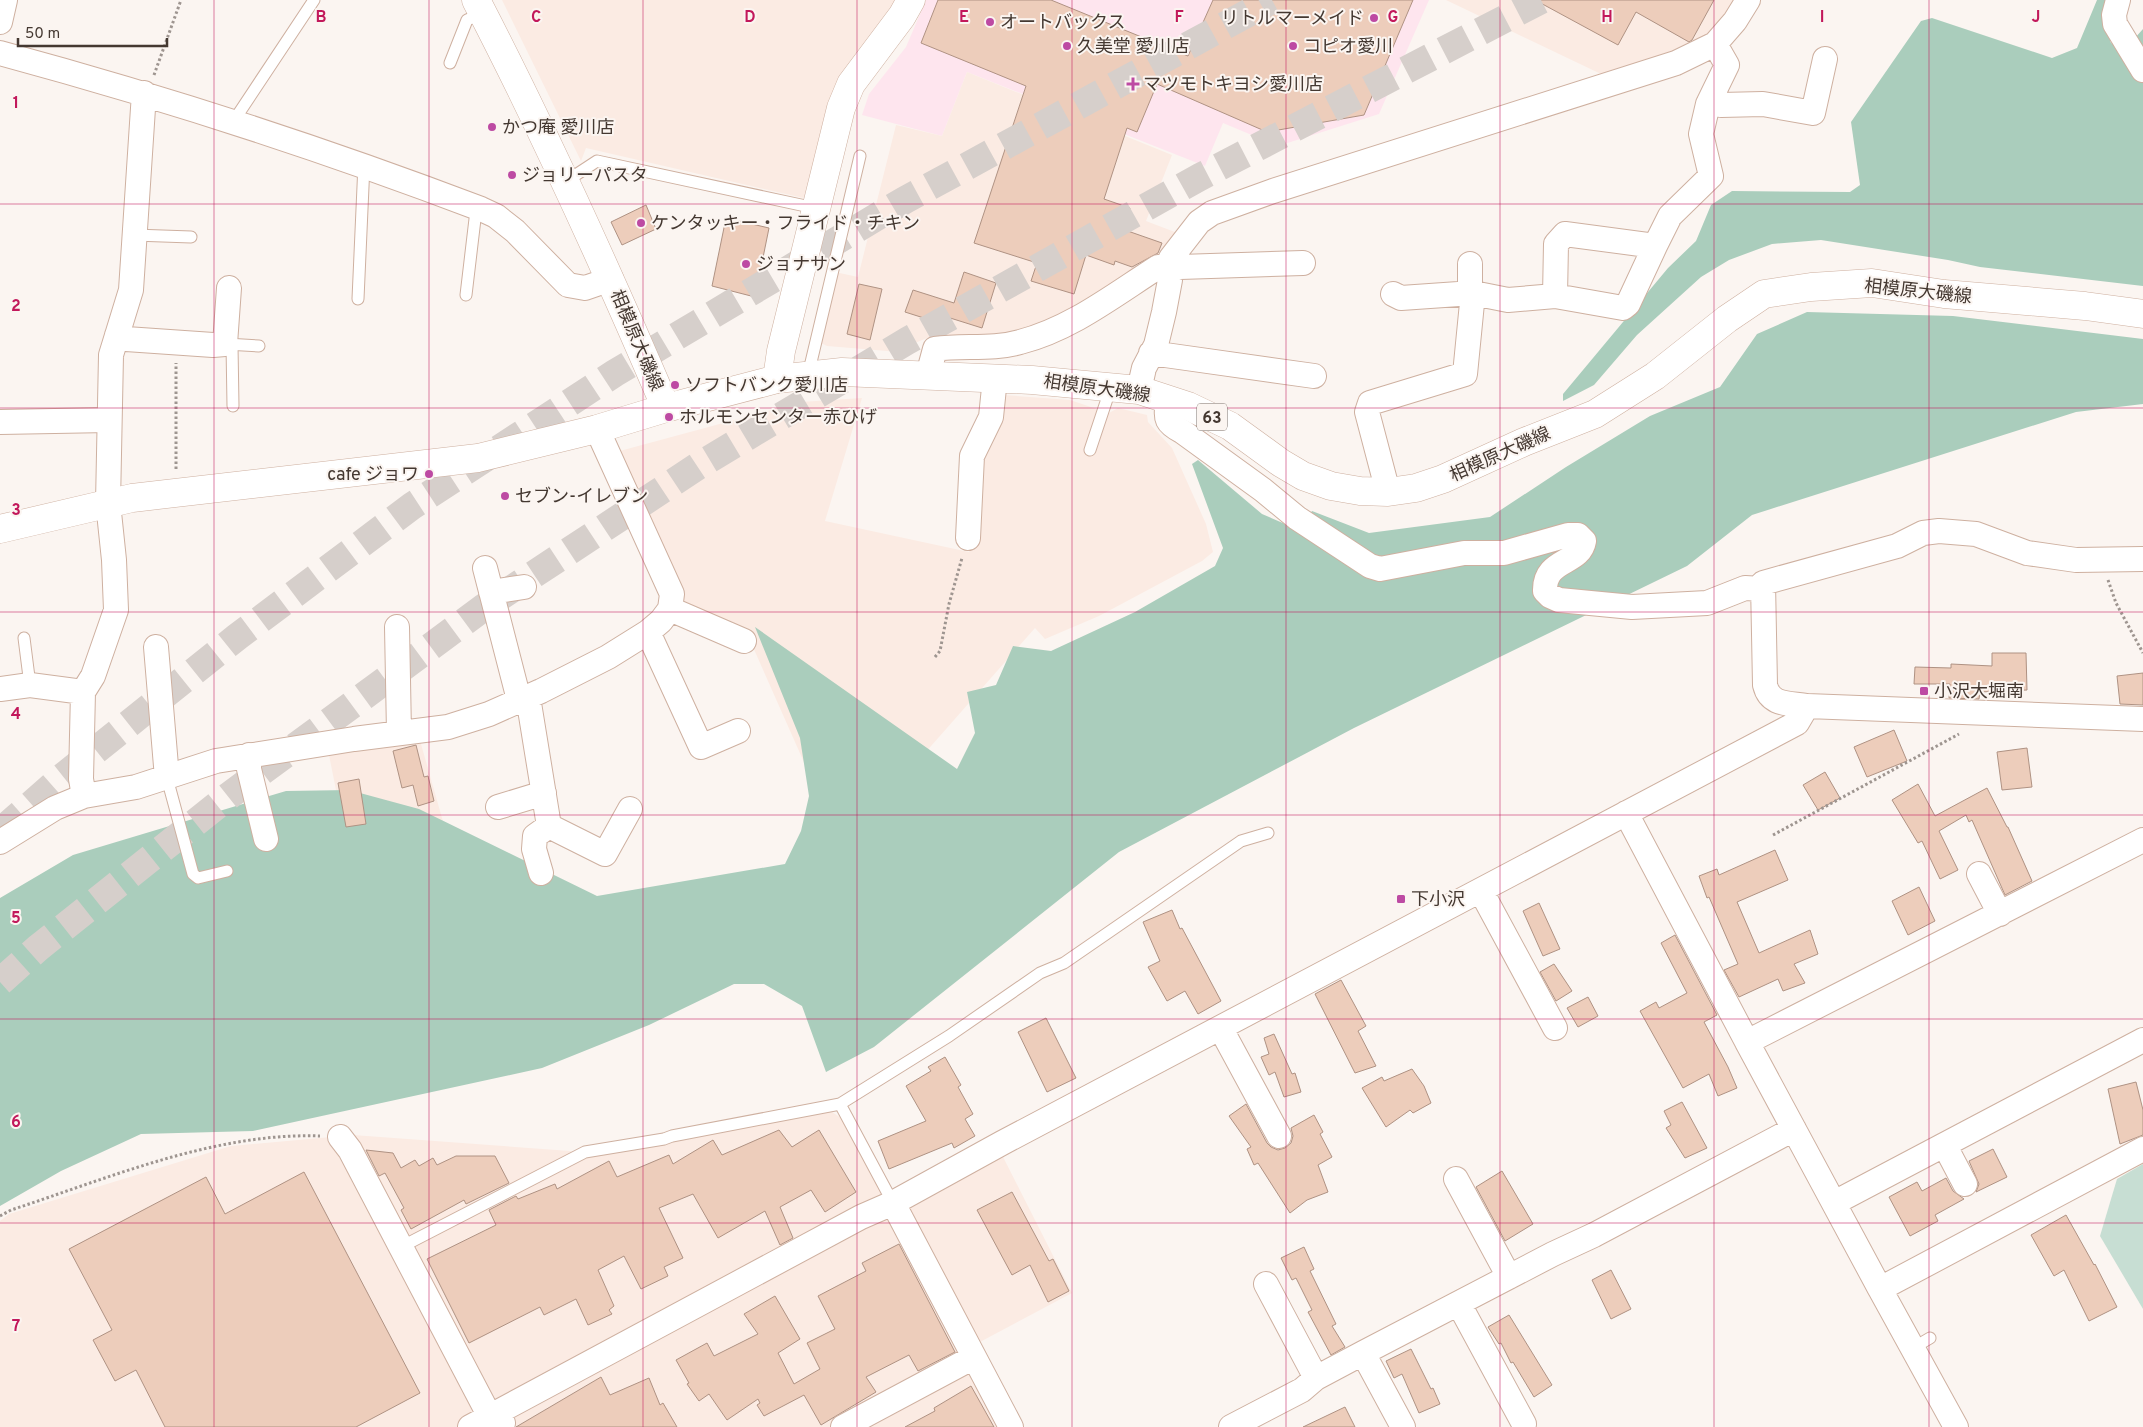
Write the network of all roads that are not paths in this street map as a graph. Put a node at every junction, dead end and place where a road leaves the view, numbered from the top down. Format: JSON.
{"nodes":[{"id":1,"x":5,"y":0,"type":"edge"},
{"id":2,"x":314,"y":0,"type":"edge"},
{"id":3,"x":911,"y":0,"type":"edge"},
{"id":4,"x":1748,"y":0,"type":"edge"},
{"id":5,"x":2118,"y":0,"type":"edge"},
{"id":6,"x":480,"y":6,"type":"edge"},
{"id":7,"x":0,"y":22,"type":"edge"},
{"id":8,"x":1715,"y":44,"type":"junction"},
{"id":9,"x":0,"y":53,"type":"edge"},
{"id":10,"x":1825,"y":59,"type":"dead end"},
{"id":11,"x":450,"y":63,"type":"dead end"},
{"id":12,"x":2143,"y":70,"type":"edge"},
{"id":13,"x":144,"y":94,"type":"junction"},
{"id":14,"x":1709,"y":102,"type":"junction"},
{"id":15,"x":233,"y":122,"type":"junction"},
{"id":16,"x":860,"y":156,"type":"dead end"},
{"id":17,"x":364,"y":164,"type":"junction"},
{"id":18,"x":566,"y":182,"type":"junction"},
{"id":19,"x":481,"y":208,"type":"junction"},
{"id":20,"x":815,"y":208,"type":"junction"},
{"id":21,"x":134,"y":234,"type":"junction"},
{"id":22,"x":191,"y":237,"type":"dead end"},
{"id":23,"x":1655,"y":246,"type":"junction"},
{"id":24,"x":1303,"y":263,"type":"dead end"},
{"id":25,"x":1470,"y":264,"type":"dead end"},
{"id":26,"x":1167,"y":269,"type":"junction"},
{"id":27,"x":611,"y":279,"type":"junction"},
{"id":28,"x":229,"y":288,"type":"dead end"},
{"id":29,"x":1473,"y":293,"type":"junction"},
{"id":30,"x":1393,"y":294,"type":"dead end"},
{"id":31,"x":466,"y":295,"type":"dead end"},
{"id":32,"x":1555,"y":296,"type":"junction"},
{"id":33,"x":358,"y":299,"type":"dead end"},
{"id":34,"x":2143,"y":314,"type":"edge"},
{"id":35,"x":117,"y":335,"type":"junction"},
{"id":36,"x":228,"y":344,"type":"junction"},
{"id":37,"x":259,"y":346,"type":"dead end"},
{"id":38,"x":1152,"y":353,"type":"junction"},
{"id":39,"x":928,"y":375,"type":"junction"},
{"id":40,"x":808,"y":376,"type":"junction"},
{"id":41,"x":1314,"y":376,"type":"dead end"},
{"id":42,"x":995,"y":378,"type":"junction"},
{"id":43,"x":777,"y":379,"type":"junction"},
{"id":44,"x":1107,"y":387,"type":"junction"},
{"id":45,"x":1138,"y":390,"type":"junction"},
{"id":46,"x":1168,"y":399,"type":"junction"},
{"id":47,"x":233,"y":406,"type":"dead end"},
{"id":48,"x":666,"y":408,"type":"junction"},
{"id":49,"x":109,"y":420,"type":"junction"},
{"id":50,"x":0,"y":422,"type":"edge"},
{"id":51,"x":597,"y":429,"type":"junction"},
{"id":52,"x":1090,"y":450,"type":"dead end"},
{"id":53,"x":1388,"y":492,"type":"junction"},
{"id":54,"x":108,"y":503,"type":"junction"},
{"id":55,"x":0,"y":529,"type":"edge"},
{"id":56,"x":968,"y":538,"type":"road end"},
{"id":57,"x":2143,"y":559,"type":"edge"},
{"id":58,"x":485,"y":568,"type":"dead end"},
{"id":59,"x":524,"y":587,"type":"dead end"},
{"id":60,"x":1762,"y":589,"type":"junction"},
{"id":61,"x":491,"y":592,"type":"junction"},
{"id":62,"x":670,"y":609,"type":"junction"},
{"id":63,"x":397,"y":628,"type":"dead end"},
{"id":64,"x":648,"y":632,"type":"junction"},
{"id":65,"x":24,"y":638,"type":"dead end"},
{"id":66,"x":744,"y":641,"type":"dead end"},
{"id":67,"x":156,"y":647,"type":"dead end"},
{"id":68,"x":30,"y":685,"type":"junction"},
{"id":69,"x":0,"y":689,"type":"edge"},
{"id":70,"x":83,"y":692,"type":"junction"},
{"id":71,"x":524,"y":698,"type":"junction"},
{"id":72,"x":1807,"y":706,"type":"junction"},
{"id":73,"x":2143,"y":718,"type":"edge"},
{"id":74,"x":738,"y":731,"type":"dead end"},
{"id":75,"x":399,"y":733,"type":"junction"},
{"id":76,"x":249,"y":755,"type":"junction"},
{"id":77,"x":167,"y":778,"type":"junction"},
{"id":78,"x":544,"y":794,"type":"junction"},
{"id":79,"x":84,"y":796,"type":"junction"},
{"id":80,"x":498,"y":807,"type":"dead end"},
{"id":81,"x":630,"y":809,"type":"dead end"},
{"id":82,"x":1626,"y":813,"type":"junction"},
{"id":83,"x":549,"y":826,"type":"junction"},
{"id":84,"x":1268,"y":833,"type":"dead end"},
{"id":85,"x":266,"y":839,"type":"dead end"},
{"id":86,"x":2143,"y":840,"type":"edge"},
{"id":87,"x":0,"y":842,"type":"edge"},
{"id":88,"x":227,"y":871,"type":"dead end"},
{"id":89,"x":541,"y":873,"type":"dead end"},
{"id":90,"x":1979,"y":874,"type":"dead end"},
{"id":91,"x":1481,"y":891,"type":"junction"},
{"id":92,"x":2000,"y":914,"type":"junction"},
{"id":93,"x":1221,"y":1028,"type":"junction"},
{"id":94,"x":1555,"y":1028,"type":"dead end"},
{"id":95,"x":2143,"y":1040,"type":"edge"},
{"id":96,"x":1747,"y":1042,"type":"junction"},
{"id":97,"x":840,"y":1104,"type":"junction"},
{"id":98,"x":1279,"y":1123,"type":"dead end"},
{"id":99,"x":1794,"y":1129,"type":"junction"},
{"id":100,"x":340,"y":1137,"type":"road end"},
{"id":101,"x":1945,"y":1146,"type":"junction"},
{"id":102,"x":2143,"y":1149,"type":"edge"},
{"id":103,"x":1456,"y":1179,"type":"dead end"},
{"id":104,"x":1965,"y":1184,"type":"dead end"},
{"id":105,"x":893,"y":1203,"type":"junction"},
{"id":106,"x":1834,"y":1203,"type":"junction"},
{"id":107,"x":401,"y":1247,"type":"junction"},
{"id":108,"x":1509,"y":1278,"type":"junction"},
{"id":109,"x":1266,"y":1284,"type":"dead end"},
{"id":110,"x":1880,"y":1289,"type":"junction"},
{"id":111,"x":1459,"y":1304,"type":"junction"},
{"id":112,"x":1363,"y":1353,"type":"junction"},
{"id":113,"x":974,"y":1357,"type":"junction"},
{"id":114,"x":1316,"y":1378,"type":"junction"},
{"id":115,"x":488,"y":1424,"type":"edge"},
{"id":116,"x":1524,"y":1424,"type":"dead end"},
{"id":117,"x":843,"y":1427,"type":"edge"},
{"id":118,"x":1011,"y":1427,"type":"edge"},
{"id":119,"x":1231,"y":1427,"type":"edge"},
{"id":120,"x":1403,"y":1427,"type":"edge"},
{"id":121,"x":1956,"y":1427,"type":"edge"}],
"edges":[{"from":1,"to":7,"type":"street"},
{"from":2,"to":15,"type":"lane"},
{"from":3,"to":20,"type":"main road"},
{"from":4,"to":8,"type":"street"},
{"from":5,"to":12,"type":"street"},
{"from":6,"to":11,"type":"lane"},
{"from":6,"to":18,"type":"main road","name":"相模原大磯線"},
{"from":8,"to":14,"type":"street"},
{"from":8,"to":26,"type":"street"},
{"from":9,"to":13,"type":"street"},
{"from":10,"to":14,"type":"street"},
{"from":13,"to":15,"type":"street"},
{"from":13,"to":21,"type":"street"},
{"from":14,"to":23,"type":"street"},
{"from":15,"to":17,"type":"street"},
{"from":16,"to":40,"type":"lane"},
{"from":17,"to":19,"type":"street"},
{"from":17,"to":33,"type":"lane"},
{"from":18,"to":20,"type":"lane"},
{"from":18,"to":27,"type":"main road","name":"相模原大磯線"},
{"from":19,"to":27,"type":"street"},
{"from":19,"to":31,"type":"lane"},
{"from":20,"to":43,"type":"main road"},
{"from":21,"to":22,"type":"lane"},
{"from":21,"to":35,"type":"street"},
{"from":23,"to":32,"type":"street"},
{"from":23,"to":32,"type":"street"},
{"from":24,"to":26,"type":"street"},
{"from":25,"to":29,"type":"street"},
{"from":26,"to":38,"type":"street"},
{"from":26,"to":39,"type":"street"},
{"from":27,"to":48,"type":"main road","name":"相模原大磯線"},
{"from":28,"to":36,"type":"street"},
{"from":29,"to":30,"type":"street"},
{"from":29,"to":32,"type":"street"},
{"from":29,"to":53,"type":"street"},
{"from":34,"to":53,"type":"main road","name":"相模原大磯線","number":"63"},
{"from":35,"to":36,"type":"street"},
{"from":35,"to":49,"type":"street"},
{"from":36,"to":37,"type":"lane"},
{"from":36,"to":47,"type":"lane"},
{"from":38,"to":41,"type":"street"},
{"from":38,"to":45,"type":"street"},
{"from":39,"to":40,"type":"main road","name":"相模原大磯線","number":"63"},
{"from":39,"to":42,"type":"main road","name":"相模原大磯線","number":"63"},
{"from":40,"to":43,"type":"main road","name":"相模原大磯線","number":"63"},
{"from":42,"to":44,"type":"main road","name":"相模原大磯線","number":"63"},
{"from":42,"to":56,"type":"street"},
{"from":43,"to":48,"type":"main road","name":"相模原大磯線","number":"63"},
{"from":44,"to":45,"type":"main road","name":"相模原大磯線","number":"63"},
{"from":44,"to":52,"type":"lane"},
{"from":45,"to":46,"type":"main road","name":"相模原大磯線","number":"63"},
{"from":46,"to":53,"type":"main road","name":"相模原大磯線","number":"63"},
{"from":46,"to":60,"type":"street"},
{"from":48,"to":51,"type":"main road"},
{"from":49,"to":50,"type":"street"},
{"from":49,"to":54,"type":"street"},
{"from":51,"to":54,"type":"main road"},
{"from":51,"to":62,"type":"street"},
{"from":54,"to":55,"type":"main road"},
{"from":54,"to":70,"type":"street"},
{"from":57,"to":60,"type":"street"},
{"from":58,"to":61,"type":"street"},
{"from":59,"to":61,"type":"street"},
{"from":60,"to":72,"type":"street"},
{"from":61,"to":71,"type":"street"},
{"from":62,"to":64,"type":"street"},
{"from":62,"to":66,"type":"street"},
{"from":63,"to":75,"type":"street"},
{"from":64,"to":71,"type":"street"},
{"from":64,"to":74,"type":"street"},
{"from":65,"to":68,"type":"lane"},
{"from":67,"to":77,"type":"street"},
{"from":68,"to":69,"type":"street"},
{"from":68,"to":70,"type":"street"},
{"from":70,"to":79,"type":"street"},
{"from":71,"to":75,"type":"street"},
{"from":71,"to":78,"type":"street"},
{"from":72,"to":73,"type":"street"},
{"from":72,"to":82,"type":"street"},
{"from":75,"to":76,"type":"street"},
{"from":76,"to":77,"type":"street"},
{"from":76,"to":85,"type":"street"},
{"from":77,"to":79,"type":"street"},
{"from":77,"to":88,"type":"lane"},
{"from":78,"to":80,"type":"street"},
{"from":78,"to":83,"type":"street"},
{"from":79,"to":87,"type":"street"},
{"from":81,"to":83,"type":"street"},
{"from":82,"to":91,"type":"street"},
{"from":82,"to":96,"type":"street"},
{"from":83,"to":89,"type":"street"},
{"from":84,"to":97,"type":"lane"},
{"from":86,"to":92,"type":"street"},
{"from":90,"to":92,"type":"street"},
{"from":91,"to":93,"type":"street"},
{"from":91,"to":94,"type":"street"},
{"from":92,"to":96,"type":"street"},
{"from":93,"to":98,"type":"street"},
{"from":93,"to":105,"type":"street"},
{"from":95,"to":101,"type":"street"},
{"from":96,"to":99,"type":"street"},
{"from":97,"to":105,"type":"lane"},
{"from":97,"to":107,"type":"lane"},
{"from":99,"to":106,"type":"street"},
{"from":99,"to":108,"type":"street"},
{"from":100,"to":107,"type":"street"},
{"from":101,"to":104,"type":"street"},
{"from":101,"to":106,"type":"street"},
{"from":102,"to":110,"type":"street"},
{"from":103,"to":108,"type":"street"},
{"from":105,"to":113,"type":"street"},
{"from":105,"to":115,"type":"street"},
{"from":106,"to":110,"type":"street"},
{"from":107,"to":115,"type":"street"},
{"from":108,"to":111,"type":"street"},
{"from":109,"to":114,"type":"street"},
{"from":110,"to":121,"type":"street"},
{"from":111,"to":112,"type":"street"},
{"from":111,"to":116,"type":"street"},
{"from":112,"to":114,"type":"street"},
{"from":112,"to":120,"type":"street"},
{"from":113,"to":117,"type":"street"},
{"from":113,"to":118,"type":"street"},
{"from":114,"to":119,"type":"street"}]}
